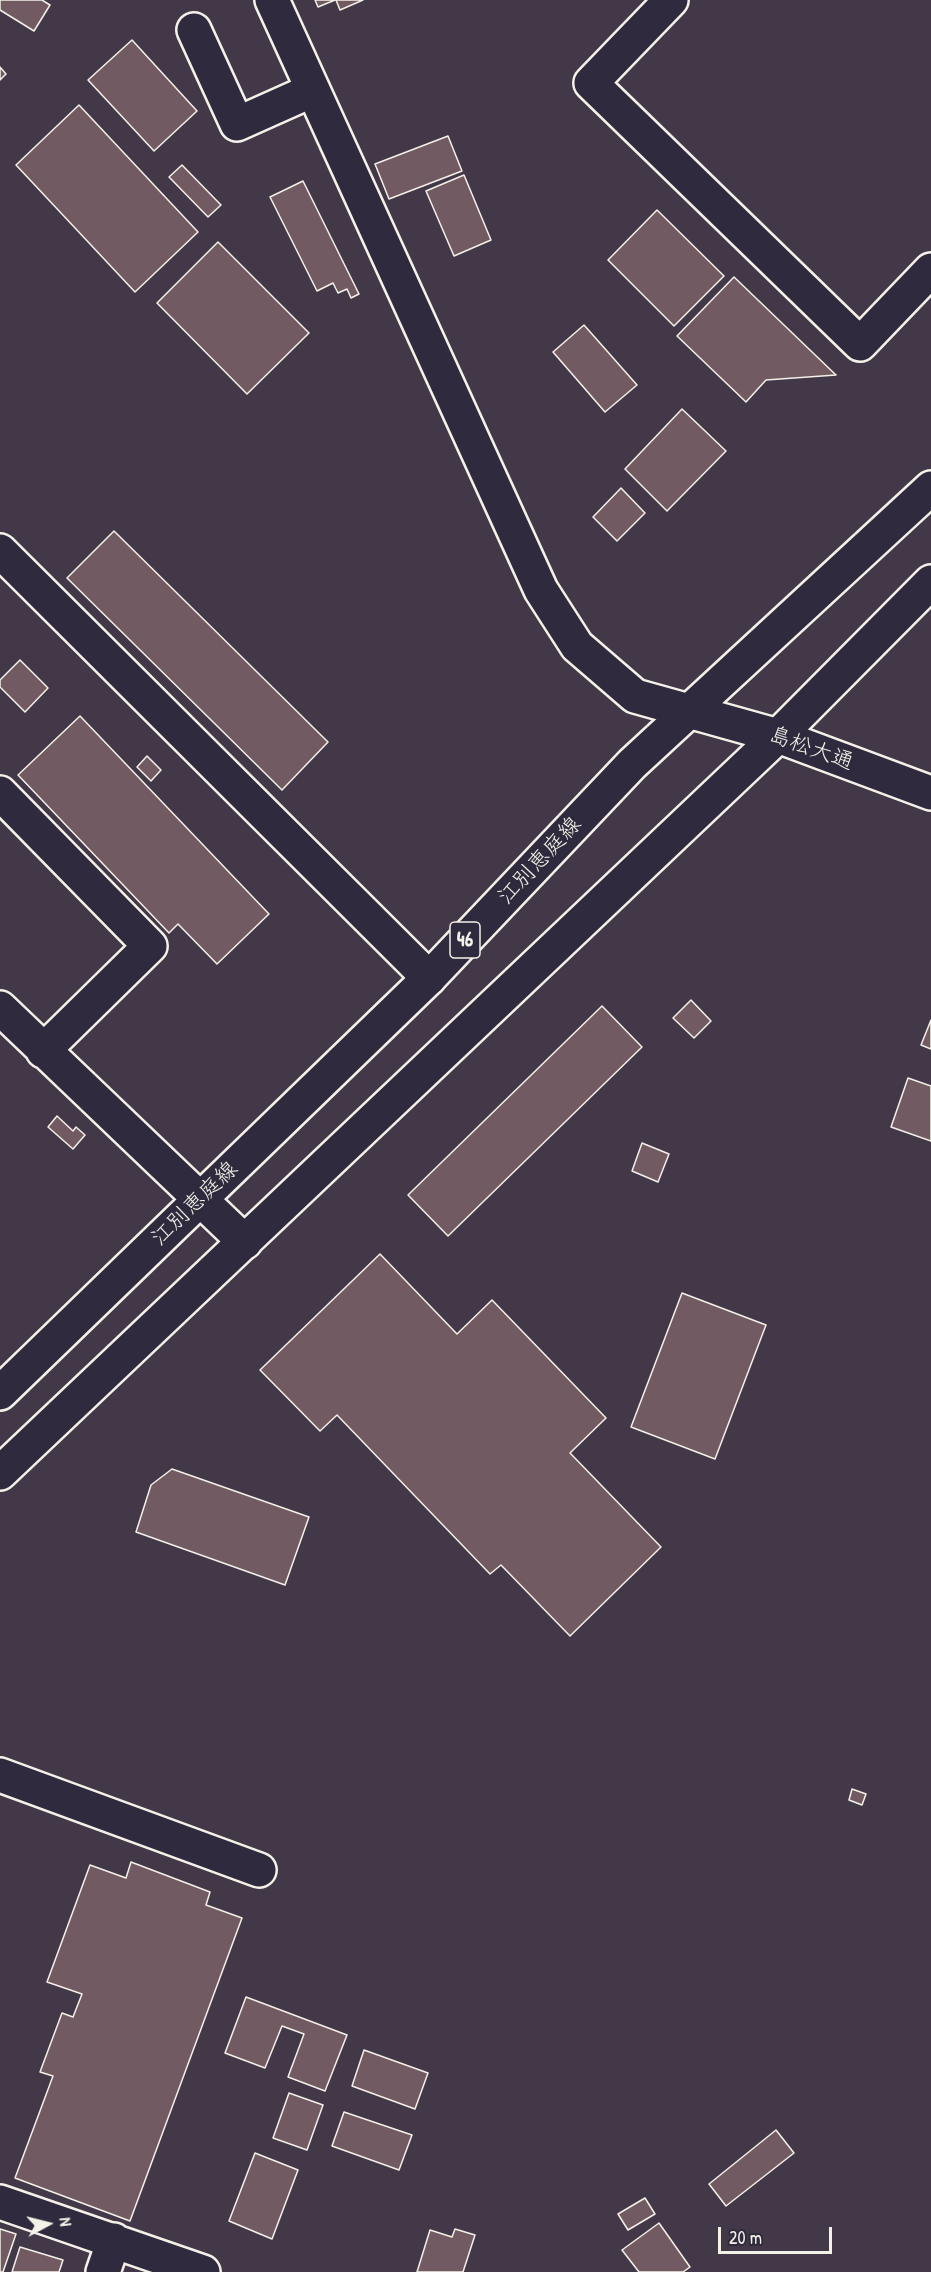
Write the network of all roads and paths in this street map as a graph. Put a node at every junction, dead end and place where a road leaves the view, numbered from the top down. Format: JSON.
{"nodes":[{"id":1,"x":272,"y":0,"type":"edge"},
{"id":2,"x":671,"y":0,"type":"edge"},
{"id":3,"x":194,"y":30,"type":"dead end"},
{"id":4,"x":313,"y":90,"type":"junction"},
{"id":5,"x":931,"y":270,"type":"edge"},
{"id":6,"x":931,"y":488,"type":"edge"},
{"id":7,"x":0,"y":551,"type":"edge"},
{"id":8,"x":931,"y":582,"type":"edge"},
{"id":9,"x":690,"y":710,"type":"junction"},
{"id":10,"x":778,"y":736,"type":"junction"},
{"id":11,"x":0,"y":793,"type":"edge"},
{"id":12,"x":931,"y":793,"type":"edge"},
{"id":13,"x":429,"y":978,"type":"junction"},
{"id":14,"x":0,"y":1008,"type":"edge"},
{"id":15,"x":43,"y":1051,"type":"junction"},
{"id":16,"x":200,"y":1199,"type":"junction"},
{"id":17,"x":245,"y":1242,"type":"junction"},
{"id":18,"x":0,"y":1393,"type":"edge"},
{"id":19,"x":0,"y":1473,"type":"edge"},
{"id":20,"x":0,"y":1775,"type":"edge"},
{"id":21,"x":259,"y":1870,"type":"dead end"},
{"id":22,"x":0,"y":2202,"type":"edge"},
{"id":23,"x":114,"y":2240,"type":"junction"},
{"id":24,"x":103,"y":2272,"type":"edge"},
{"id":25,"x":203,"y":2272,"type":"edge"}],
"edges":[{"from":1,"to":4,"type":"main road","name":"島松大通"},
{"from":2,"to":5,"type":"main road"},
{"from":3,"to":4,"type":"main road"},
{"from":4,"to":9,"type":"main road","name":"島松大通"},
{"from":6,"to":9,"type":"main road","name":"江別恵庭線","number":"46"},
{"from":7,"to":13,"type":"main road"},
{"from":8,"to":10,"type":"main road"},
{"from":9,"to":10,"type":"main road","name":"島松大通"},
{"from":9,"to":13,"type":"main road","name":"江別恵庭線","number":"46"},
{"from":10,"to":12,"type":"main road","name":"島松大通"},
{"from":10,"to":17,"type":"main road"},
{"from":11,"to":15,"type":"main road"},
{"from":13,"to":16,"type":"main road","name":"江別恵庭線","number":"46"},
{"from":14,"to":15,"type":"main road"},
{"from":15,"to":16,"type":"main road"},
{"from":16,"to":17,"type":"main road"},
{"from":16,"to":18,"type":"main road","name":"江別恵庭線","number":"46"},
{"from":17,"to":19,"type":"main road"},
{"from":20,"to":21,"type":"main road"},
{"from":22,"to":23,"type":"main road"},
{"from":23,"to":24,"type":"main road"},
{"from":23,"to":25,"type":"main road"}]}
